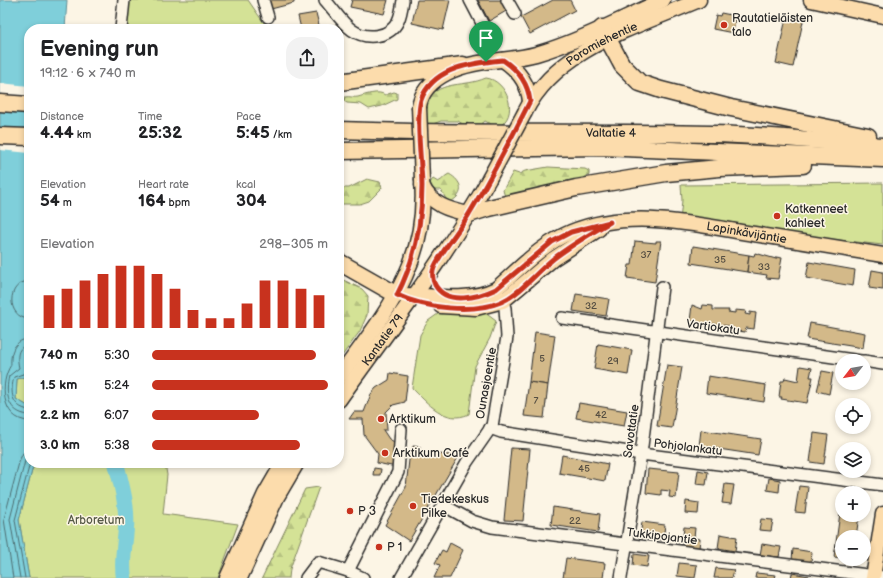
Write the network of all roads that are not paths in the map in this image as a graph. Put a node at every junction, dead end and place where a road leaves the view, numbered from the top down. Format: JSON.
{"nodes":[{"id":1,"x":124,"y":0,"type":"edge"},
{"id":2,"x":263,"y":0,"type":"edge"},
{"id":3,"x":326,"y":0,"type":"edge"},
{"id":4,"x":403,"y":0,"type":"edge"},
{"id":5,"x":470,"y":0,"type":"edge"},
{"id":6,"x":508,"y":0,"type":"edge"},
{"id":7,"x":663,"y":0,"type":"edge"},
{"id":8,"x":699,"y":0,"type":"edge"},
{"id":9,"x":811,"y":0,"type":"edge"},
{"id":10,"x":515,"y":14,"type":"dead end"},
{"id":11,"x":883,"y":16,"type":"edge"},
{"id":12,"x":268,"y":17,"type":"dead end"},
{"id":13,"x":482,"y":23,"type":"dead end"},
{"id":14,"x":122,"y":24,"type":"edge"},
{"id":15,"x":604,"y":34,"type":"junction"},
{"id":16,"x":503,"y":60,"type":"junction"},
{"id":17,"x":463,"y":66,"type":"junction"},
{"id":18,"x":344,"y":81,"type":"edge"},
{"id":19,"x":0,"y":103,"type":"edge"},
{"id":20,"x":24,"y":105,"type":"edge"},
{"id":21,"x":419,"y":107,"type":"joint"},
{"id":22,"x":528,"y":107,"type":"junction"},
{"id":23,"x":344,"y":130,"type":"edge"},
{"id":24,"x":1,"y":136,"type":"edge"},
{"id":25,"x":24,"y":138,"type":"edge"},
{"id":26,"x":883,"y":139,"type":"edge"},
{"id":27,"x":24,"y":141,"type":"edge"},
{"id":28,"x":883,"y":146,"type":"edge"},
{"id":29,"x":344,"y":151,"type":"edge"},
{"id":30,"x":883,"y":159,"type":"edge"},
{"id":31,"x":883,"y":164,"type":"edge"},
{"id":32,"x":489,"y":179,"type":"joint"},
{"id":33,"x":422,"y":183,"type":"junction"},
{"id":34,"x":469,"y":214,"type":"junction"},
{"id":35,"x":883,"y":255,"type":"edge"},
{"id":36,"x":344,"y":265,"type":"edge"},
{"id":37,"x":434,"y":267,"type":"junction"},
{"id":38,"x":662,"y":287,"type":"dead end"},
{"id":39,"x":500,"y":295,"type":"junction"},
{"id":40,"x":408,"y":297,"type":"junction"},
{"id":41,"x":448,"y":297,"type":"junction"},
{"id":42,"x":562,"y":318,"type":"dead end"},
{"id":43,"x":656,"y":332,"type":"junction"},
{"id":44,"x":835,"y":357,"type":"edge"},
{"id":45,"x":871,"y":362,"type":"edge"},
{"id":46,"x":883,"y":364,"type":"edge"},
{"id":47,"x":344,"y":371,"type":"edge"},
{"id":48,"x":344,"y":393,"type":"edge"},
{"id":49,"x":490,"y":428,"type":"junction"},
{"id":50,"x":401,"y":429,"type":"dead end"},
{"id":51,"x":641,"y":454,"type":"junction"},
{"id":52,"x":280,"y":468,"type":"edge"},
{"id":53,"x":294,"y":468,"type":"edge"},
{"id":54,"x":883,"y":485,"type":"edge"},
{"id":55,"x":443,"y":505,"type":"junction"},
{"id":56,"x":883,"y":514,"type":"edge"},
{"id":57,"x":627,"y":545,"type":"junction"},
{"id":58,"x":348,"y":571,"type":"junction"},
{"id":59,"x":877,"y":577,"type":"edge"},
{"id":60,"x":227,"y":578,"type":"edge"},
{"id":61,"x":240,"y":578,"type":"edge"},
{"id":62,"x":306,"y":578,"type":"edge"},
{"id":63,"x":363,"y":578,"type":"edge"},
{"id":64,"x":401,"y":578,"type":"edge"},
{"id":65,"x":621,"y":578,"type":"edge"}],
"edges":[{"from":1,"to":14,"type":"street"},
{"from":2,"to":12,"type":"street"},
{"from":3,"to":4,"type":"street"},
{"from":5,"to":13,"type":"street"},
{"from":6,"to":10,"type":"street"},
{"from":7,"to":15,"type":"main road","name":"Poromiehentie"},
{"from":8,"to":15,"type":"main road","name":"Poromiehentie"},
{"from":9,"to":11,"type":"main road"},
{"from":15,"to":16,"type":"main road","name":"Poromiehentie"},
{"from":15,"to":22,"type":"main road","name":"Poromiehentie"},
{"from":15,"to":26,"type":"highway"},
{"from":16,"to":17,"type":"main road","name":"Poromiehentie"},
{"from":16,"to":22,"type":"main road"},
{"from":17,"to":18,"type":"highway"},
{"from":17,"to":21,"type":"main road","name":"Poromiehentie"},
{"from":19,"to":20,"type":"highway"},
{"from":21,"to":33,"type":"main road","name":"Kantatie 79","bridge":true},
{"from":22,"to":32,"type":"main road","name":"Poromiehentie","bridge":true},
{"from":23,"to":28,"type":"highway","name":"Valtatie 4"},
{"from":24,"to":25,"type":"highway"},
{"from":24,"to":27,"type":"highway"},
{"from":29,"to":30,"type":"highway","name":"Valtatie 4"},
{"from":31,"to":34,"type":"highway"},
{"from":32,"to":34,"type":"main road","name":"Kantatie 79"},
{"from":33,"to":34,"type":"main road"},
{"from":33,"to":40,"type":"main road","name":"Kantatie 79"},
{"from":34,"to":37,"type":"main road","name":"Kantatie 79"},
{"from":35,"to":39,"type":"main road","name":"Lapinkävijäntie"},
{"from":36,"to":40,"type":"highway"},
{"from":37,"to":40,"type":"main road","name":"Kantatie 79"},
{"from":37,"to":41,"type":"main road"},
{"from":38,"to":43,"type":"street","name":"Savottatie"},
{"from":39,"to":40,"type":"main road","name":"Lapinkävijäntie"},
{"from":39,"to":41,"type":"main road","name":"Lapinkävijäntie"},
{"from":39,"to":49,"type":"street","name":"Ounasjoentie"},
{"from":40,"to":41,"type":"main road","name":"Lapinkävijäntie"},
{"from":40,"to":47,"type":"main road","name":"Kantatie 79"},
{"from":40,"to":48,"type":"main road","name":"Kantatie 79"},
{"from":42,"to":43,"type":"street","name":"Vartiokatu"},
{"from":43,"to":44,"type":"street","name":"Vartiokatu"},
{"from":43,"to":51,"type":"street","name":"Savottatie"},
{"from":45,"to":46,"type":"street","name":"Vartiokatu"},
{"from":49,"to":51,"type":"street","name":"Pohjolankatu"},
{"from":49,"to":55,"type":"street","name":"Ounasjoentie"},
{"from":50,"to":58,"type":"street"},
{"from":51,"to":54,"type":"street","name":"Pohjolankatu"},
{"from":51,"to":57,"type":"street","name":"Savottatie"},
{"from":52,"to":60,"type":"main road"},
{"from":53,"to":61,"type":"main road"},
{"from":55,"to":57,"type":"street","name":"Tukkipojantie"},
{"from":55,"to":64,"type":"street","name":"Ounasjoentie"},
{"from":56,"to":59,"type":"main road"},
{"from":57,"to":59,"type":"street","name":"Tukkipojantie"},
{"from":57,"to":65,"type":"street","name":"Savottatie"},
{"from":58,"to":62,"type":"street"},
{"from":58,"to":63,"type":"street"}]}
